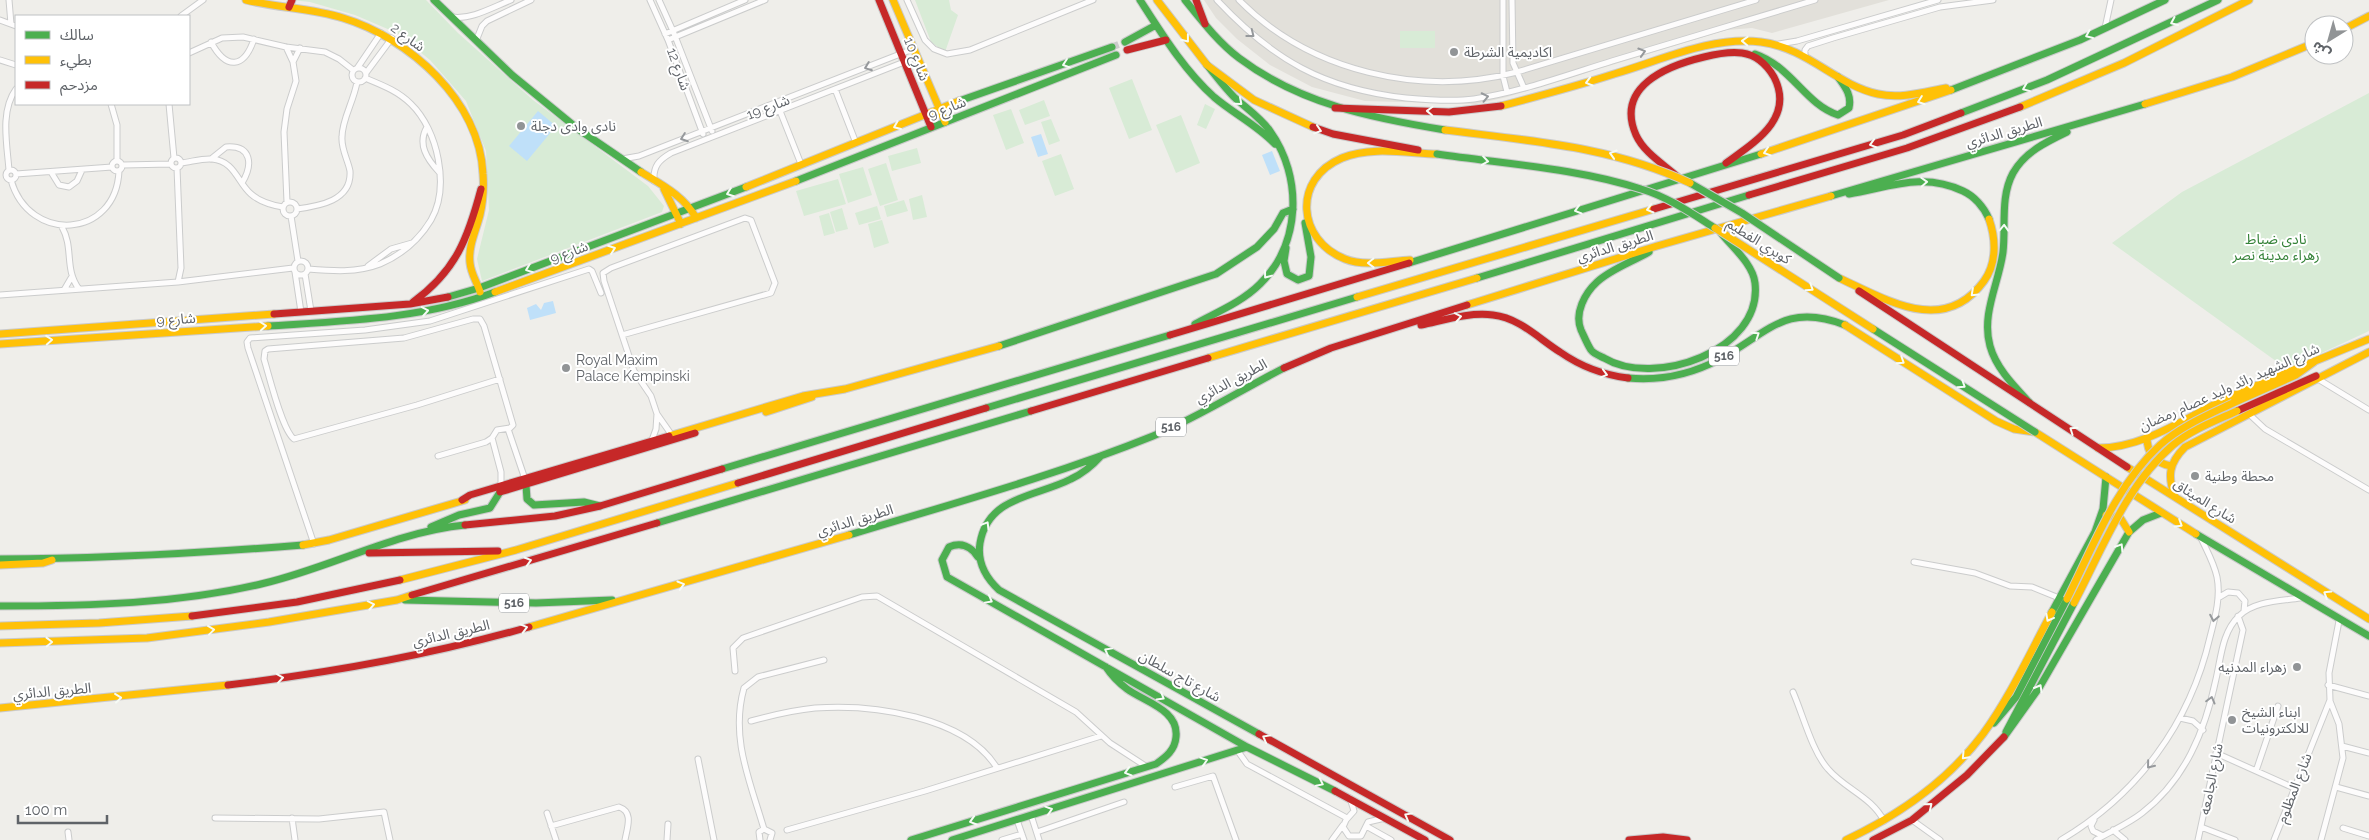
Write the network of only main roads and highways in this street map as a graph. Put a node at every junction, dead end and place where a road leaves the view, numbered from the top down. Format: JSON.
{"nodes":[{"id":1,"x":246,"y":0,"type":"edge"},
{"id":2,"x":434,"y":0,"type":"edge"},
{"id":3,"x":879,"y":0,"type":"edge"},
{"id":4,"x":893,"y":0,"type":"edge"},
{"id":5,"x":1140,"y":0,"type":"edge"},
{"id":6,"x":1157,"y":0,"type":"edge"},
{"id":7,"x":1185,"y":0,"type":"edge"},
{"id":8,"x":1196,"y":0,"type":"edge"},
{"id":9,"x":2218,"y":0,"type":"edge"},
{"id":10,"x":2249,"y":0,"type":"edge"},
{"id":11,"x":2159,"y":1,"type":"edge"},
{"id":12,"x":291,"y":4,"type":"edge"},
{"id":13,"x":2369,"y":16,"type":"edge"},
{"id":14,"x":2354,"y":23,"type":"edge"},
{"id":15,"x":1156,"y":25,"type":"junction"},
{"id":16,"x":1206,"y":27,"type":"junction"},
{"id":17,"x":1166,"y":40,"type":"junction"},
{"id":18,"x":1125,"y":42,"type":"tunnel mouth"},
{"id":19,"x":2304,"y":47,"type":"edge"},
{"id":20,"x":1127,"y":50,"type":"tunnel mouth"},
{"id":21,"x":1742,"y":53,"type":"junction"},
{"id":22,"x":1207,"y":65,"type":"junction"},
{"id":23,"x":1836,"y":75,"type":"junction"},
{"id":24,"x":1956,"y":88,"type":"junction"},
{"id":25,"x":991,"y":90,"type":"junction"},
{"id":26,"x":996,"y":102,"type":"junction"},
{"id":27,"x":939,"y":108,"type":"junction"},
{"id":28,"x":1335,"y":108,"type":"junction"},
{"id":29,"x":926,"y":114,"type":"junction"},
{"id":30,"x":2110,"y":115,"type":"junction"},
{"id":31,"x":945,"y":122,"type":"junction"},
{"id":32,"x":931,"y":127,"type":"junction"},
{"id":33,"x":1437,"y":154,"type":"junction"},
{"id":34,"x":1285,"y":157,"type":"junction"},
{"id":35,"x":1718,"y":168,"type":"junction"},
{"id":36,"x":1680,"y":178,"type":"junction"},
{"id":37,"x":483,"y":181,"type":"junction"},
{"id":38,"x":753,"y":184,"type":"junction"},
{"id":39,"x":664,"y":188,"type":"junction"},
{"id":40,"x":757,"y":196,"type":"junction"},
{"id":41,"x":1824,"y":197,"type":"junction"},
{"id":42,"x":690,"y":207,"type":"junction"},
{"id":43,"x":1293,"y":208,"type":"junction"},
{"id":44,"x":677,"y":212,"type":"junction"},
{"id":45,"x":1306,"y":215,"type":"junction"},
{"id":46,"x":696,"y":218,"type":"junction"},
{"id":47,"x":651,"y":223,"type":"junction"},
{"id":48,"x":681,"y":224,"type":"junction"},
{"id":49,"x":1721,"y":233,"type":"junction"},
{"id":50,"x":655,"y":234,"type":"junction"},
{"id":51,"x":1286,"y":245,"type":"junction"},
{"id":52,"x":1657,"y":246,"type":"junction"},
{"id":53,"x":1420,"y":260,"type":"junction"},
{"id":54,"x":1839,"y":278,"type":"junction"},
{"id":55,"x":479,"y":288,"type":"junction"},
{"id":56,"x":482,"y":297,"type":"junction"},
{"id":57,"x":410,"y":304,"type":"junction"},
{"id":58,"x":359,"y":308,"type":"junction"},
{"id":59,"x":238,"y":317,"type":"junction"},
{"id":60,"x":360,"y":320,"type":"junction"},
{"id":61,"x":88,"y":327,"type":"junction"},
{"id":62,"x":239,"y":328,"type":"junction"},
{"id":63,"x":1393,"y":328,"type":"junction"},
{"id":64,"x":1180,"y":332,"type":"junction"},
{"id":65,"x":0,"y":334,"type":"edge"},
{"id":66,"x":88,"y":337,"type":"junction"},
{"id":67,"x":2369,"y":339,"type":"edge"},
{"id":68,"x":0,"y":344,"type":"edge"},
{"id":69,"x":2369,"y":352,"type":"edge"},
{"id":70,"x":2316,"y":360,"type":"junction"},
{"id":71,"x":2326,"y":374,"type":"junction"},
{"id":72,"x":815,"y":395,"type":"junction"},
{"id":73,"x":2029,"y":402,"type":"junction"},
{"id":74,"x":2035,"y":432,"type":"junction"},
{"id":75,"x":2147,"y":437,"type":"junction"},
{"id":76,"x":652,"y":443,"type":"junction"},
{"id":77,"x":2097,"y":448,"type":"junction"},
{"id":78,"x":1101,"y":456,"type":"junction"},
{"id":79,"x":2170,"y":466,"type":"junction"},
{"id":80,"x":2106,"y":477,"type":"junction"},
{"id":81,"x":526,"y":482,"type":"junction"},
{"id":82,"x":500,"y":489,"type":"junction"},
{"id":83,"x":2175,"y":498,"type":"junction"},
{"id":84,"x":600,"y":506,"type":"junction"},
{"id":85,"x":2161,"y":513,"type":"junction"},
{"id":86,"x":2101,"y":516,"type":"junction"},
{"id":87,"x":421,"y":532,"type":"junction"},
{"id":88,"x":2129,"y":532,"type":"junction"},
{"id":89,"x":516,"y":550,"type":"junction"},
{"id":90,"x":350,"y":556,"type":"junction"},
{"id":91,"x":979,"y":559,"type":"junction"},
{"id":92,"x":1,"y":564,"type":"edge"},
{"id":93,"x":630,"y":599,"type":"junction"},
{"id":94,"x":2063,"y":599,"type":"junction"},
{"id":95,"x":397,"y":600,"type":"junction"},
{"id":96,"x":0,"y":606,"type":"edge"},
{"id":97,"x":2369,"y":619,"type":"edge"},
{"id":98,"x":0,"y":626,"type":"edge"},
{"id":99,"x":2369,"y":636,"type":"edge"},
{"id":100,"x":0,"y":643,"type":"edge"},
{"id":101,"x":1104,"y":665,"type":"junction"},
{"id":102,"x":0,"y":708,"type":"edge"},
{"id":103,"x":2004,"y":737,"type":"junction"},
{"id":104,"x":1247,"y":746,"type":"junction"},
{"id":105,"x":911,"y":840,"type":"edge"},
{"id":106,"x":952,"y":840,"type":"edge"},
{"id":107,"x":1426,"y":840,"type":"edge"},
{"id":108,"x":1450,"y":840,"type":"edge"},
{"id":109,"x":1629,"y":840,"type":"edge"},
{"id":110,"x":1687,"y":840,"type":"edge"},
{"id":111,"x":1846,"y":840,"type":"edge"},
{"id":112,"x":1873,"y":840,"type":"edge"}],
"edges":[{"from":1,"to":12,"type":"main road","name":"شارع 2"},
{"from":2,"to":39,"type":"main road"},
{"from":3,"to":29,"type":"main road","name":"شارع 10"},
{"from":4,"to":27,"type":"main road","name":"شارع 10"},
{"from":5,"to":15,"type":"main road"},
{"from":6,"to":22,"type":"main road","one_way":true},
{"from":7,"to":16,"type":"main road"},
{"from":8,"to":16,"type":"main road"},
{"from":9,"to":89,"type":"main road","name":"الطريق الدائري","one_way":true},
{"from":95,"to":10,"type":"main road","name":"الطريق الدائري","number":"516","one_way":true},
{"from":11,"to":24,"type":"main road","one_way":true},
{"from":12,"to":37,"type":"main road","name":"شارع 2"},
{"from":13,"to":14,"type":"main road"},
{"from":15,"to":17,"type":"main road"},
{"from":15,"to":18,"type":"main road"},
{"from":16,"to":28,"type":"main road"},
{"from":17,"to":20,"type":"main road"},
{"from":17,"to":34,"type":"main road"},
{"from":19,"to":30,"type":"main road","name":"الطريق الدائري","number":"516"},
{"from":21,"to":23,"type":"main road"},
{"from":21,"to":35,"type":"main road"},
{"from":21,"to":36,"type":"main road"},
{"from":22,"to":33,"type":"main road","one_way":true},
{"from":22,"to":34,"type":"main road","one_way":true},
{"from":23,"to":24,"type":"main road"},
{"from":23,"to":28,"type":"main road","one_way":true},
{"from":24,"to":35,"type":"main road","one_way":true},
{"from":25,"to":26,"type":"main road"},
{"from":26,"to":25,"type":"main road","name":"شارع 9","one_way":true},
{"from":25,"to":27,"type":"main road","name":"شارع 9"},
{"from":26,"to":31,"type":"main road","name":"شارع 9"},
{"from":27,"to":29,"type":"main road","name":"شارع 9"},
{"from":27,"to":31,"type":"main road","name":"شارع 10"},
{"from":36,"to":28,"type":"main road","name":"كوبري الفطيم","one_way":true,"bridge":true},
{"from":29,"to":32,"type":"main road","name":"شارع 10"},
{"from":29,"to":38,"type":"main road","name":"شارع 9","one_way":true},
{"from":30,"to":41,"type":"main road","name":"الطريق الدائري","number":"516"},
{"from":73,"to":30,"type":"main road","number":"516","one_way":true},
{"from":31,"to":32,"type":"main road","name":"شارع 9"},
{"from":32,"to":40,"type":"main road","name":"شارع 9"},
{"from":33,"to":45,"type":"main road"},
{"from":33,"to":49,"type":"main road","name":"كوبري الفطيم","one_way":true,"bridge":true},
{"from":34,"to":43,"type":"main road"},
{"from":35,"to":53,"type":"main road","one_way":true},
{"from":36,"to":54,"type":"main road","name":"كوبري الفطيم","bridge":true},
{"from":37,"to":55,"type":"main road","name":"شارع 2"},
{"from":37,"to":57,"type":"main road","name":"شارع 2"},
{"from":38,"to":40,"type":"main road"},
{"from":38,"to":42,"type":"main road","name":"شارع 9","one_way":true},
{"from":39,"to":42,"type":"main road"},
{"from":39,"to":44,"type":"main road"},
{"from":40,"to":46,"type":"main road","name":"شارع 9"},
{"from":41,"to":52,"type":"main road","name":"الطريق الدائري","number":"516"},
{"from":41,"to":54,"type":"main road","number":"516","one_way":true},
{"from":42,"to":44,"type":"main road","name":"شارع 9"},
{"from":42,"to":46,"type":"main road"},
{"from":43,"to":51,"type":"main road"},
{"from":43,"to":72,"type":"main road"},
{"from":44,"to":47,"type":"main road","name":"شارع 9"},
{"from":44,"to":48,"type":"main road"},
{"from":45,"to":51,"type":"main road"},
{"from":53,"to":45,"type":"main road","one_way":true},
{"from":46,"to":48,"type":"main road","name":"شارع 9"},
{"from":47,"to":50,"type":"main road"},
{"from":47,"to":55,"type":"main road","name":"شارع 9","one_way":true},
{"from":48,"to":50,"type":"main road","name":"شارع 9"},
{"from":49,"to":52,"type":"main road","number":"516"},
{"from":49,"to":74,"type":"main road","name":"كوبري الفطيم","one_way":true,"bridge":true},
{"from":56,"to":50,"type":"main road","name":"شارع 9","one_way":true},
{"from":51,"to":64,"type":"main road","one_way":true},
{"from":52,"to":63,"type":"main road","name":"الطريق الدائري","number":"516"},
{"from":53,"to":64,"type":"main road"},
{"from":54,"to":73,"type":"main road","name":"كوبري الفطيم"},
{"from":55,"to":56,"type":"main road","name":"شارع 2"},
{"from":55,"to":57,"type":"main road","name":"شارع 9"},
{"from":60,"to":56,"type":"main road","name":"شارع 9","one_way":true},
{"from":57,"to":58,"type":"main road","name":"شارع 9"},
{"from":58,"to":59,"type":"main road","name":"شارع 9"},
{"from":58,"to":60,"type":"main road"},
{"from":59,"to":61,"type":"main road","name":"شارع 9"},
{"from":59,"to":62,"type":"main road"},
{"from":62,"to":60,"type":"main road","name":"شارع 9","one_way":true},
{"from":61,"to":65,"type":"main road","name":"شارع 9"},
{"from":61,"to":66,"type":"main road"},
{"from":62,"to":66,"type":"main road","name":"شارع 9"},
{"from":63,"to":74,"type":"main road","number":"516","one_way":true},
{"from":63,"to":78,"type":"main road","name":"الطريق الدائري","number":"516"},
{"from":64,"to":84,"type":"main road"},
{"from":68,"to":66,"type":"main road","name":"شارع 9","one_way":true},
{"from":67,"to":70,"type":"main road","name":"شارع الشهيد رائد وليد عصام رمضان"},
{"from":69,"to":71,"type":"main road","name":"شارع الشهيد رائد وليد عصام رمضان"},
{"from":70,"to":75,"type":"main road","name":"شارع الشهيد رائد وليد عصام رمضان"},
{"from":70,"to":94,"type":"main road","bridge":true},
{"from":71,"to":79,"type":"main road","name":"شارع الشهيد رائد وليد عصام رمضان"},
{"from":71,"to":103,"type":"main road","bridge":true},
{"from":72,"to":76,"type":"main road"},
{"from":72,"to":76,"type":"main road"},
{"from":77,"to":73,"type":"main road","name":"شارع الميثاق","one_way":true},
{"from":74,"to":80,"type":"main road"},
{"from":75,"to":77,"type":"main road","name":"شارع الشهيد رائد وليد عصام رمضان"},
{"from":75,"to":79,"type":"main road"},
{"from":76,"to":81,"type":"main road"},
{"from":77,"to":83,"type":"main road","name":"شارع الميثاق"},
{"from":91,"to":78,"type":"main road","one_way":true},
{"from":93,"to":78,"type":"main road","name":"الطريق الدائري","number":"516","one_way":true},
{"from":79,"to":83,"type":"main road"},
{"from":80,"to":85,"type":"main road"},
{"from":80,"to":86,"type":"main road"},
{"from":81,"to":82,"type":"main road"},
{"from":81,"to":84,"type":"main road"},
{"from":82,"to":87,"type":"main road"},
{"from":82,"to":92,"type":"main road"},
{"from":97,"to":83,"type":"main road","name":"شارع الميثاق","one_way":true},
{"from":84,"to":87,"type":"main road"},
{"from":85,"to":88,"type":"main road"},
{"from":85,"to":99,"type":"main road","one_way":true},
{"from":86,"to":88,"type":"main road"},
{"from":86,"to":94,"type":"main road"},
{"from":87,"to":90,"type":"main road"},
{"from":103,"to":88,"type":"main road","one_way":true},
{"from":89,"to":90,"type":"main road"},
{"from":89,"to":98,"type":"main road","name":"الطريق الدائري"},
{"from":90,"to":96,"type":"main road"},
{"from":91,"to":101,"type":"main road","name":"شارع تاج سلطان","one_way":true},
{"from":108,"to":91,"type":"main road","name":"شارع تاج سلطان","one_way":true},
{"from":93,"to":95,"type":"main road","number":"516"},
{"from":102,"to":93,"type":"main road","name":"الطريق الدائري","number":"516","one_way":true},
{"from":94,"to":111,"type":"main road","one_way":true},
{"from":100,"to":95,"type":"main road","name":"الطريق الدائري","number":"516","one_way":true},
{"from":101,"to":104,"type":"main road","name":"شارع تاج سلطان","one_way":true},
{"from":101,"to":105,"type":"main road","one_way":true},
{"from":112,"to":103,"type":"main road","one_way":true},
{"from":106,"to":104,"type":"main road","one_way":true},
{"from":104,"to":107,"type":"main road","name":"شارع تاج سلطان","one_way":true},
{"from":109,"to":110,"type":"main road"}]}
